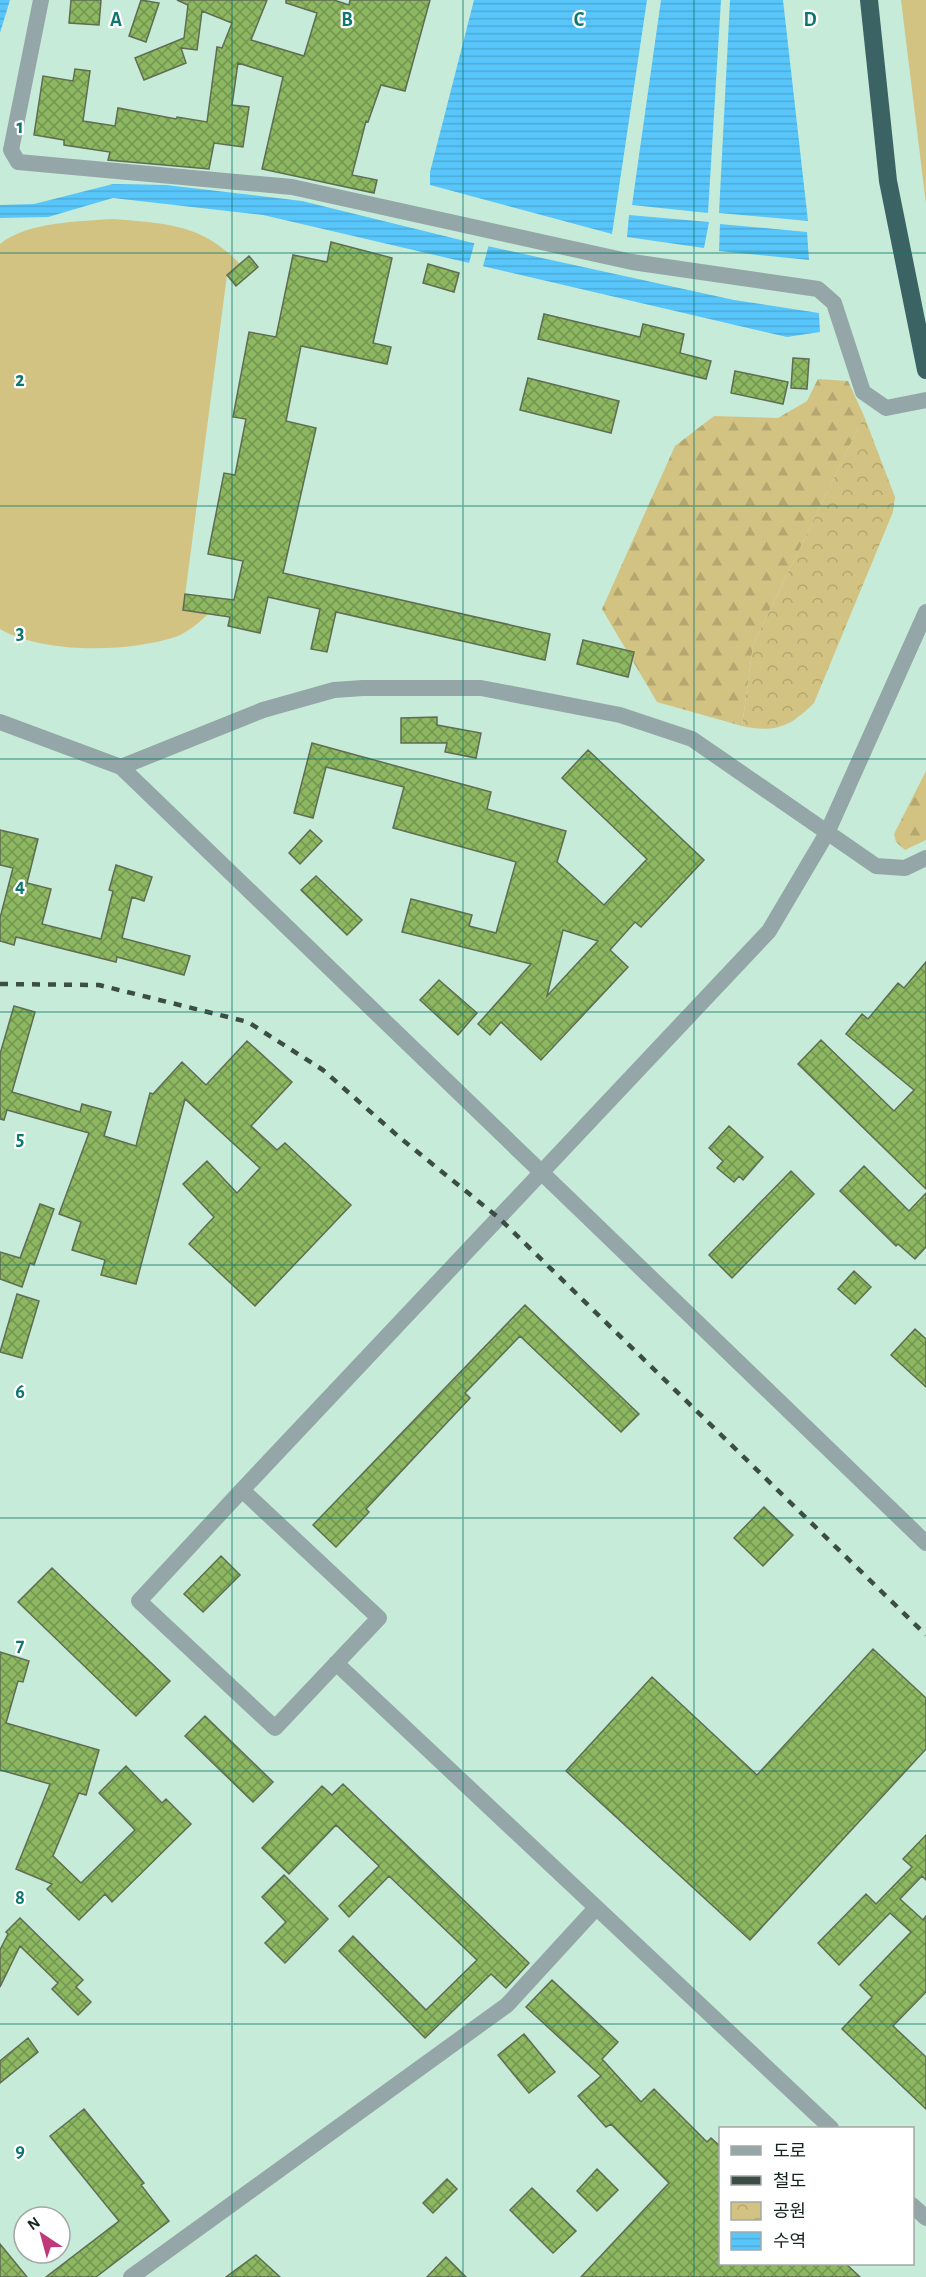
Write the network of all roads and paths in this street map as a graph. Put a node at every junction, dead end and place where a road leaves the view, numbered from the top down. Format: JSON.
{"nodes":[{"id":1,"x":41,"y":0,"type":"edge"},
{"id":2,"x":869,"y":0,"type":"edge"},
{"id":3,"x":926,"y":370,"type":"edge"},
{"id":4,"x":926,"y":400,"type":"edge"},
{"id":5,"x":926,"y":612,"type":"edge"},
{"id":6,"x":0,"y":722,"type":"edge"},
{"id":7,"x":121,"y":768,"type":"junction"},
{"id":8,"x":826,"y":833,"type":"junction"},
{"id":9,"x":926,"y":858,"type":"edge"},
{"id":10,"x":541,"y":1173,"type":"junction"},
{"id":11,"x":242,"y":1490,"type":"junction"},
{"id":12,"x":926,"y":1543,"type":"edge"},
{"id":13,"x":336,"y":1663,"type":"junction"},
{"id":14,"x":596,"y":1908,"type":"junction"},
{"id":15,"x":830,"y":2127,"type":"edge"},
{"id":16,"x":914,"y":2207,"type":"edge"},
{"id":17,"x":926,"y":2218,"type":"edge"},
{"id":18,"x":131,"y":2277,"type":"edge"}],
"edges":[{"from":1,"to":4,"type":"street"},
{"from":2,"to":3,"type":"highway"},
{"from":5,"to":8,"type":"street"},
{"from":6,"to":7,"type":"street"},
{"from":7,"to":8,"type":"street"},
{"from":7,"to":10,"type":"street"},
{"from":8,"to":9,"type":"street"},
{"from":8,"to":10,"type":"street"},
{"from":10,"to":11,"type":"street"},
{"from":10,"to":12,"type":"street"},
{"from":11,"to":13,"type":"street"},
{"from":11,"to":13,"type":"street"},
{"from":13,"to":14,"type":"street"},
{"from":14,"to":15,"type":"street"},
{"from":14,"to":18,"type":"street"},
{"from":16,"to":17,"type":"street"}]}
